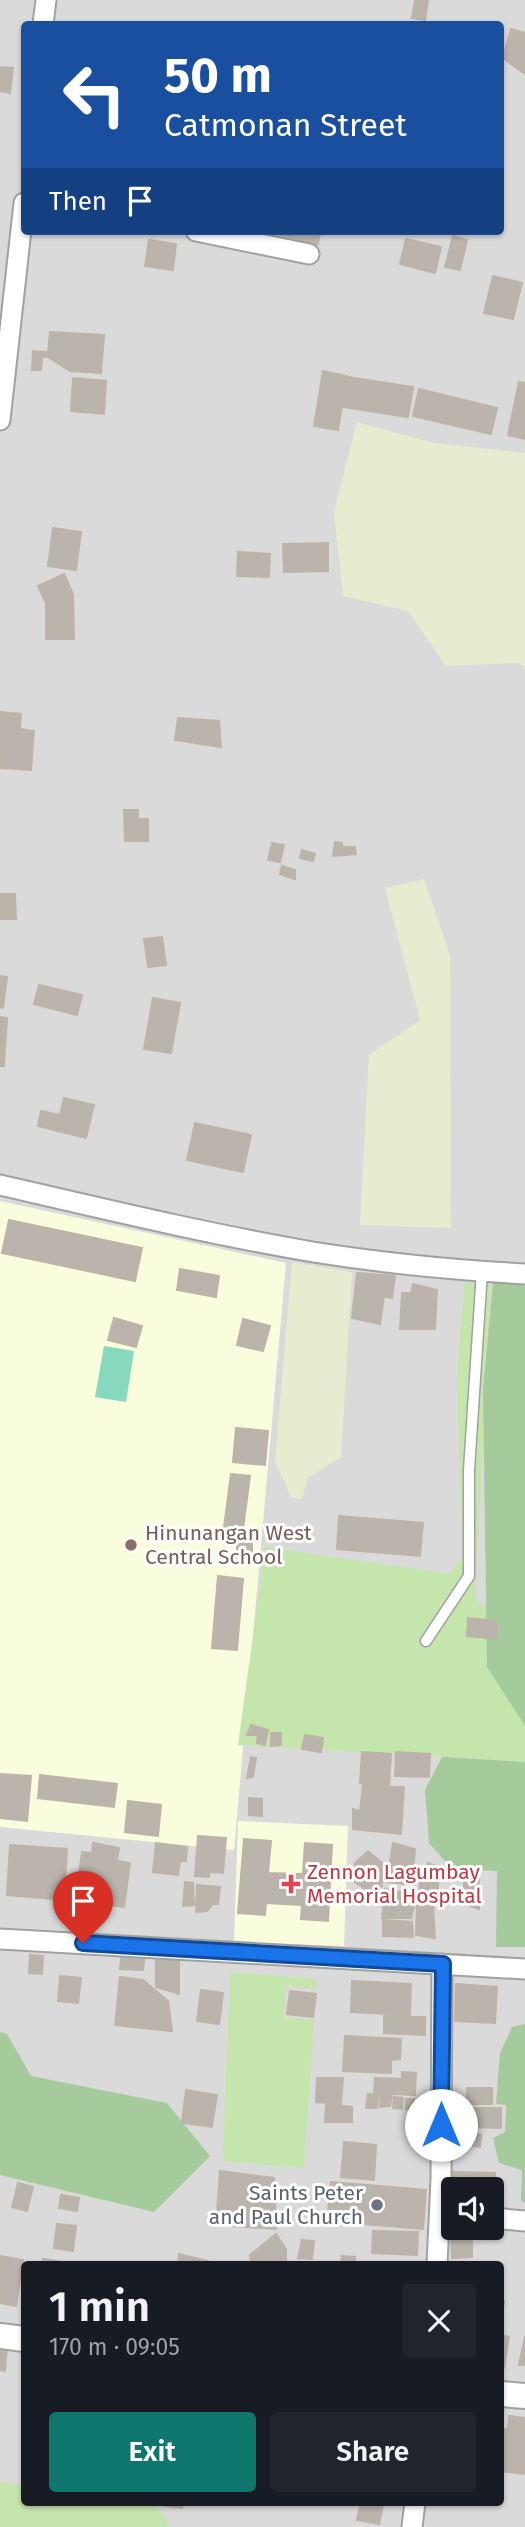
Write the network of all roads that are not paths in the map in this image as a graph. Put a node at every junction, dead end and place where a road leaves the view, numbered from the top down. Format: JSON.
{"nodes":[{"id":1,"x":46,"y":0,"type":"edge"},
{"id":2,"x":43,"y":21,"type":"edge"},
{"id":3,"x":21,"y":231,"type":"edge"},
{"id":4,"x":216,"y":235,"type":"edge"},
{"id":5,"x":309,"y":254,"type":"dead end"},
{"id":6,"x":0,"y":420,"type":"edge"},
{"id":7,"x":0,"y":1185,"type":"edge"},
{"id":8,"x":482,"y":1271,"type":"junction"},
{"id":9,"x":525,"y":1274,"type":"edge"},
{"id":10,"x":426,"y":1641,"type":"dead end"},
{"id":11,"x":0,"y":1939,"type":"edge"},
{"id":12,"x":443,"y":1964,"type":"junction"},
{"id":13,"x":525,"y":1969,"type":"edge"},
{"id":14,"x":446,"y":2177,"type":"edge"},
{"id":15,"x":504,"y":2219,"type":"edge"},
{"id":16,"x":525,"y":2221,"type":"edge"},
{"id":17,"x":441,"y":2240,"type":"edge"},
{"id":18,"x":438,"y":2261,"type":"edge"},
{"id":19,"x":0,"y":2336,"type":"edge"},
{"id":20,"x":21,"y":2339,"type":"edge"},
{"id":21,"x":504,"y":2394,"type":"edge"},
{"id":22,"x":525,"y":2396,"type":"edge"},
{"id":23,"x":415,"y":2506,"type":"edge"},
{"id":24,"x":412,"y":2527,"type":"edge"}],
"edges":[{"from":1,"to":2,"type":"street"},
{"from":3,"to":6,"type":"street"},
{"from":4,"to":5,"type":"street"},
{"from":7,"to":8,"type":"street"},
{"from":8,"to":9,"type":"street"},
{"from":8,"to":10,"type":"lane"},
{"from":11,"to":12,"type":"street"},
{"from":12,"to":13,"type":"street"},
{"from":12,"to":14,"type":"street"},
{"from":15,"to":16,"type":"street"},
{"from":17,"to":18,"type":"street"},
{"from":19,"to":20,"type":"street"},
{"from":21,"to":22,"type":"street"},
{"from":23,"to":24,"type":"street"}]}
